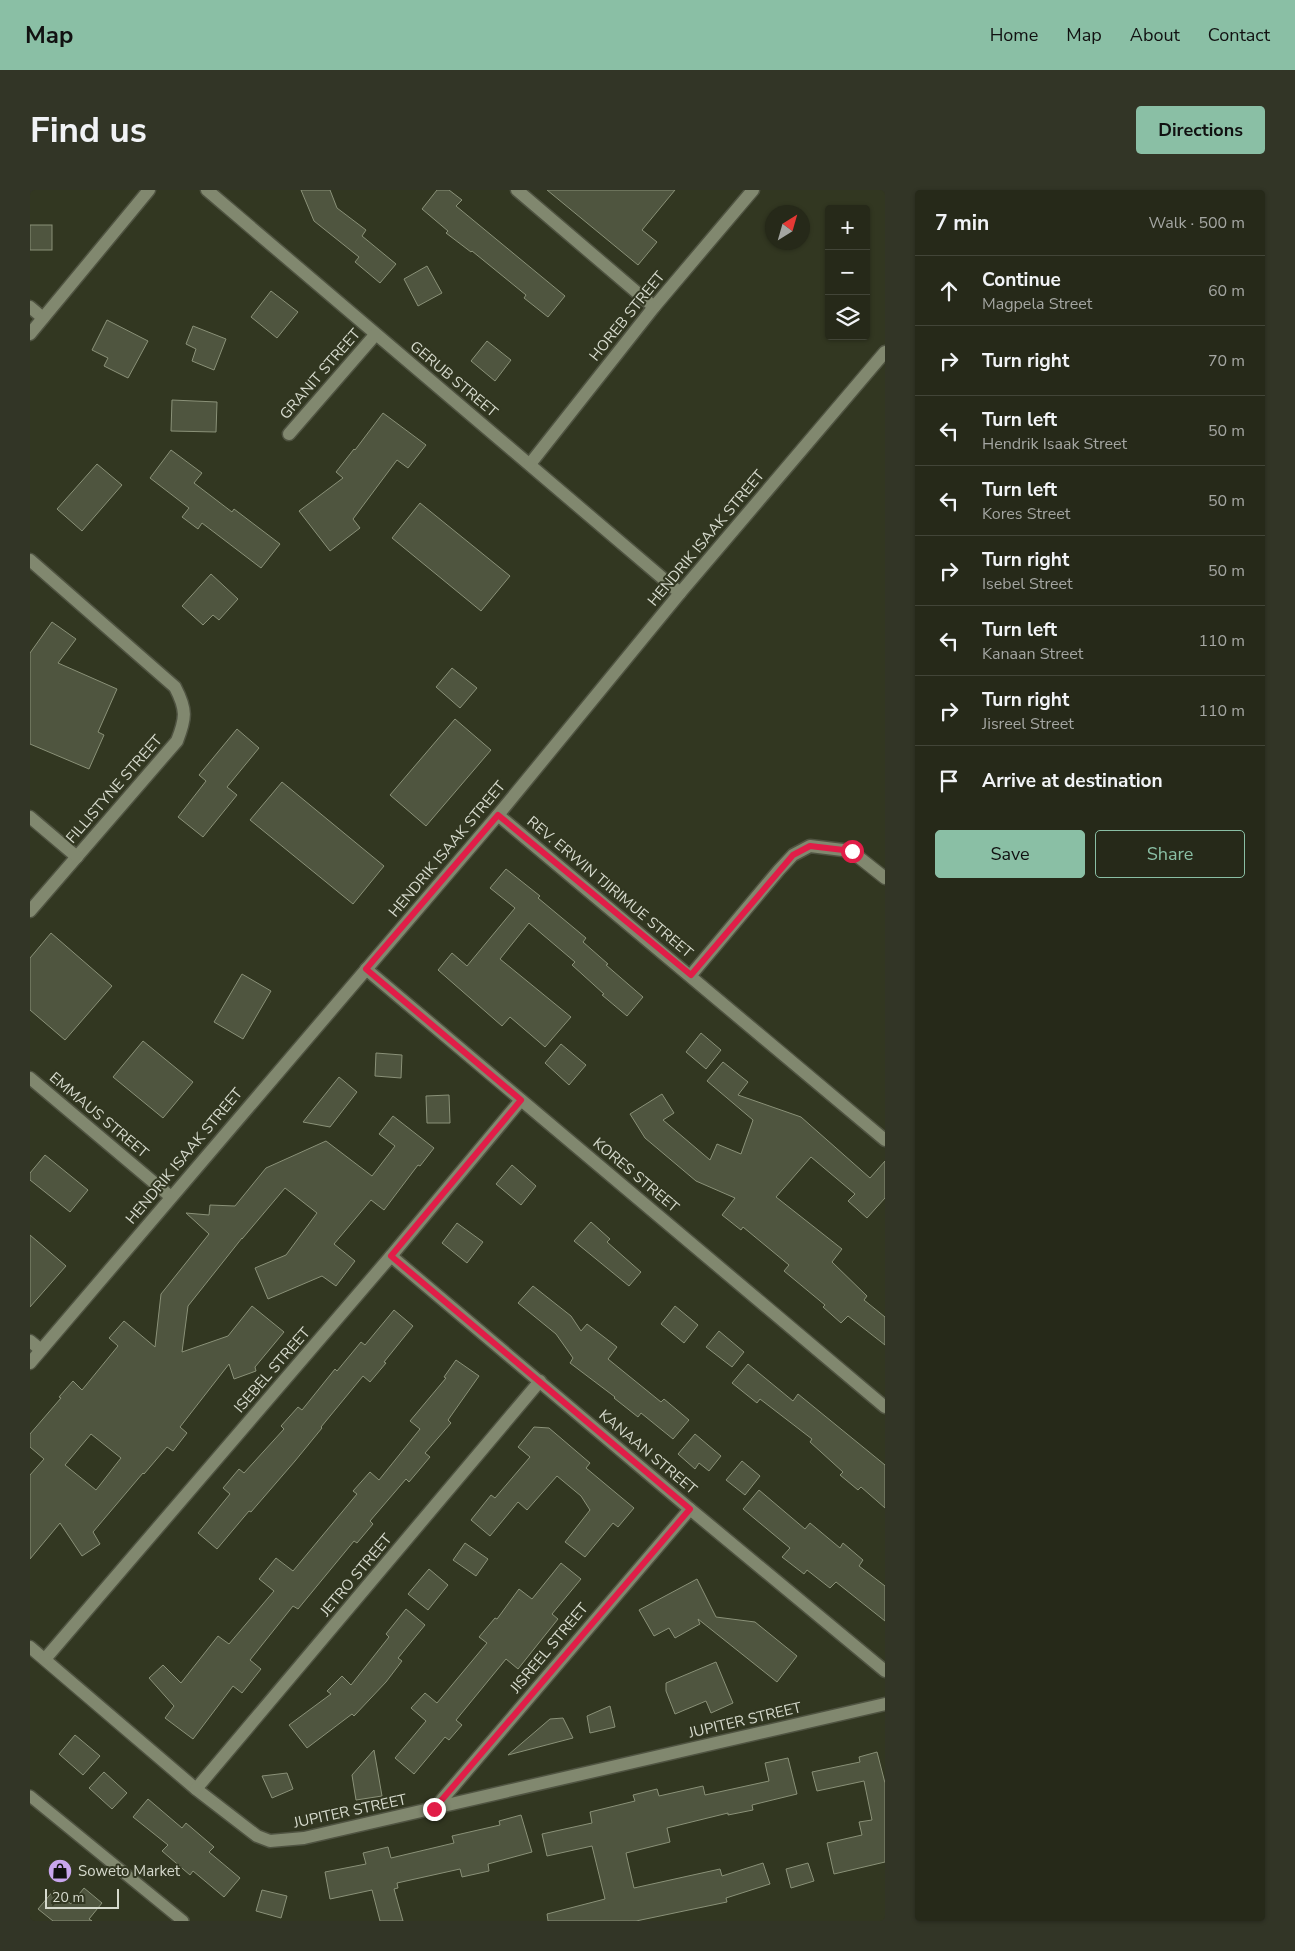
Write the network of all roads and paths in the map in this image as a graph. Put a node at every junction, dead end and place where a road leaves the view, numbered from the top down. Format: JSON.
{"nodes":[{"id":1,"x":149,"y":190,"type":"edge"},
{"id":2,"x":207,"y":190,"type":"edge"},
{"id":3,"x":517,"y":190,"type":"edge"},
{"id":4,"x":753,"y":190,"type":"edge"},
{"id":5,"x":30,"y":307,"type":"edge"},
{"id":6,"x":654,"y":307,"type":"junction"},
{"id":7,"x":43,"y":318,"type":"junction"},
{"id":8,"x":30,"y":334,"type":"edge"},
{"id":9,"x":375,"y":335,"type":"junction"},
{"id":10,"x":885,"y":352,"type":"edge"},
{"id":11,"x":289,"y":434,"type":"dead end"},
{"id":12,"x":530,"y":464,"type":"junction"},
{"id":13,"x":30,"y":560,"type":"edge"},
{"id":14,"x":680,"y":593,"type":"junction"},
{"id":15,"x":498,"y":815,"type":"junction"},
{"id":16,"x":30,"y":817,"type":"edge"},
{"id":17,"x":77,"y":857,"type":"junction"},
{"id":18,"x":885,"y":878,"type":"edge"},
{"id":19,"x":30,"y":911,"type":"edge"},
{"id":20,"x":366,"y":969,"type":"junction"},
{"id":21,"x":691,"y":975,"type":"junction"},
{"id":22,"x":30,"y":1078,"type":"edge"},
{"id":23,"x":521,"y":1100,"type":"junction"},
{"id":24,"x":885,"y":1140,"type":"edge"},
{"id":25,"x":171,"y":1196,"type":"junction"},
{"id":26,"x":391,"y":1256,"type":"junction"},
{"id":27,"x":30,"y":1341,"type":"edge"},
{"id":28,"x":41,"y":1350,"type":"junction"},
{"id":29,"x":30,"y":1363,"type":"edge"},
{"id":30,"x":540,"y":1382,"type":"junction"},
{"id":31,"x":885,"y":1407,"type":"edge"},
{"id":32,"x":690,"y":1509,"type":"junction"},
{"id":33,"x":30,"y":1647,"type":"edge"},
{"id":34,"x":45,"y":1659,"type":"junction"},
{"id":35,"x":885,"y":1671,"type":"edge"},
{"id":36,"x":885,"y":1704,"type":"edge"},
{"id":37,"x":196,"y":1789,"type":"junction"},
{"id":38,"x":30,"y":1796,"type":"edge"},
{"id":39,"x":434,"y":1809,"type":"junction"},
{"id":40,"x":182,"y":1921,"type":"edge"}],
"edges":[{"from":1,"to":7,"type":"street"},
{"from":2,"to":9,"type":"street","name":"GERUB STREET"},
{"from":3,"to":6,"type":"street"},
{"from":4,"to":6,"type":"street","name":"HOREB STREET"},
{"from":5,"to":7,"type":"street"},
{"from":6,"to":12,"type":"street","name":"HOREB STREET"},
{"from":7,"to":8,"type":"street"},
{"from":9,"to":11,"type":"street","name":"GRANIT STREET"},
{"from":9,"to":12,"type":"street","name":"GERUB STREET"},
{"from":10,"to":14,"type":"street","name":"HENDRIK ISAAK STREET"},
{"from":12,"to":14,"type":"street","name":"GERUB STREET"},
{"from":13,"to":17,"type":"street","name":"FILLISTYNE STREET"},
{"from":14,"to":15,"type":"street","name":"HENDRIK ISAAK STREET"},
{"from":15,"to":20,"type":"street","name":"HENDRIK ISAAK STREET"},
{"from":15,"to":21,"type":"street","name":"REV. ERWIN TJIRIMUE STREET"},
{"from":16,"to":17,"type":"street"},
{"from":17,"to":19,"type":"street","name":"FILLISTYNE STREET"},
{"from":18,"to":21,"type":"street"},
{"from":20,"to":23,"type":"street","name":"KORES STREET"},
{"from":20,"to":25,"type":"street","name":"HENDRIK ISAAK STREET"},
{"from":21,"to":24,"type":"street","name":"REV. ERWIN TJIRIMUE STREET"},
{"from":22,"to":25,"type":"street","name":"EMMAUS STREET"},
{"from":23,"to":26,"type":"street","name":"ISEBEL STREET"},
{"from":23,"to":31,"type":"street","name":"KORES STREET"},
{"from":25,"to":28,"type":"street","name":"HENDRIK ISAAK STREET"},
{"from":26,"to":30,"type":"street","name":"KANAAN STREET"},
{"from":26,"to":34,"type":"street","name":"ISEBEL STREET"},
{"from":27,"to":28,"type":"street"},
{"from":28,"to":29,"type":"street","name":"HENDRIK ISAAK STREET"},
{"from":30,"to":32,"type":"street","name":"KANAAN STREET"},
{"from":30,"to":37,"type":"street","name":"JETRO STREET"},
{"from":32,"to":35,"type":"street","name":"KANAAN STREET"},
{"from":32,"to":39,"type":"street","name":"JISREEL STREET"},
{"from":33,"to":34,"type":"street","name":"JUPITER STREET"},
{"from":34,"to":37,"type":"street","name":"JUPITER STREET"},
{"from":36,"to":39,"type":"street","name":"JUPITER STREET"},
{"from":37,"to":39,"type":"street","name":"JUPITER STREET"},
{"from":38,"to":40,"type":"lane"}]}
